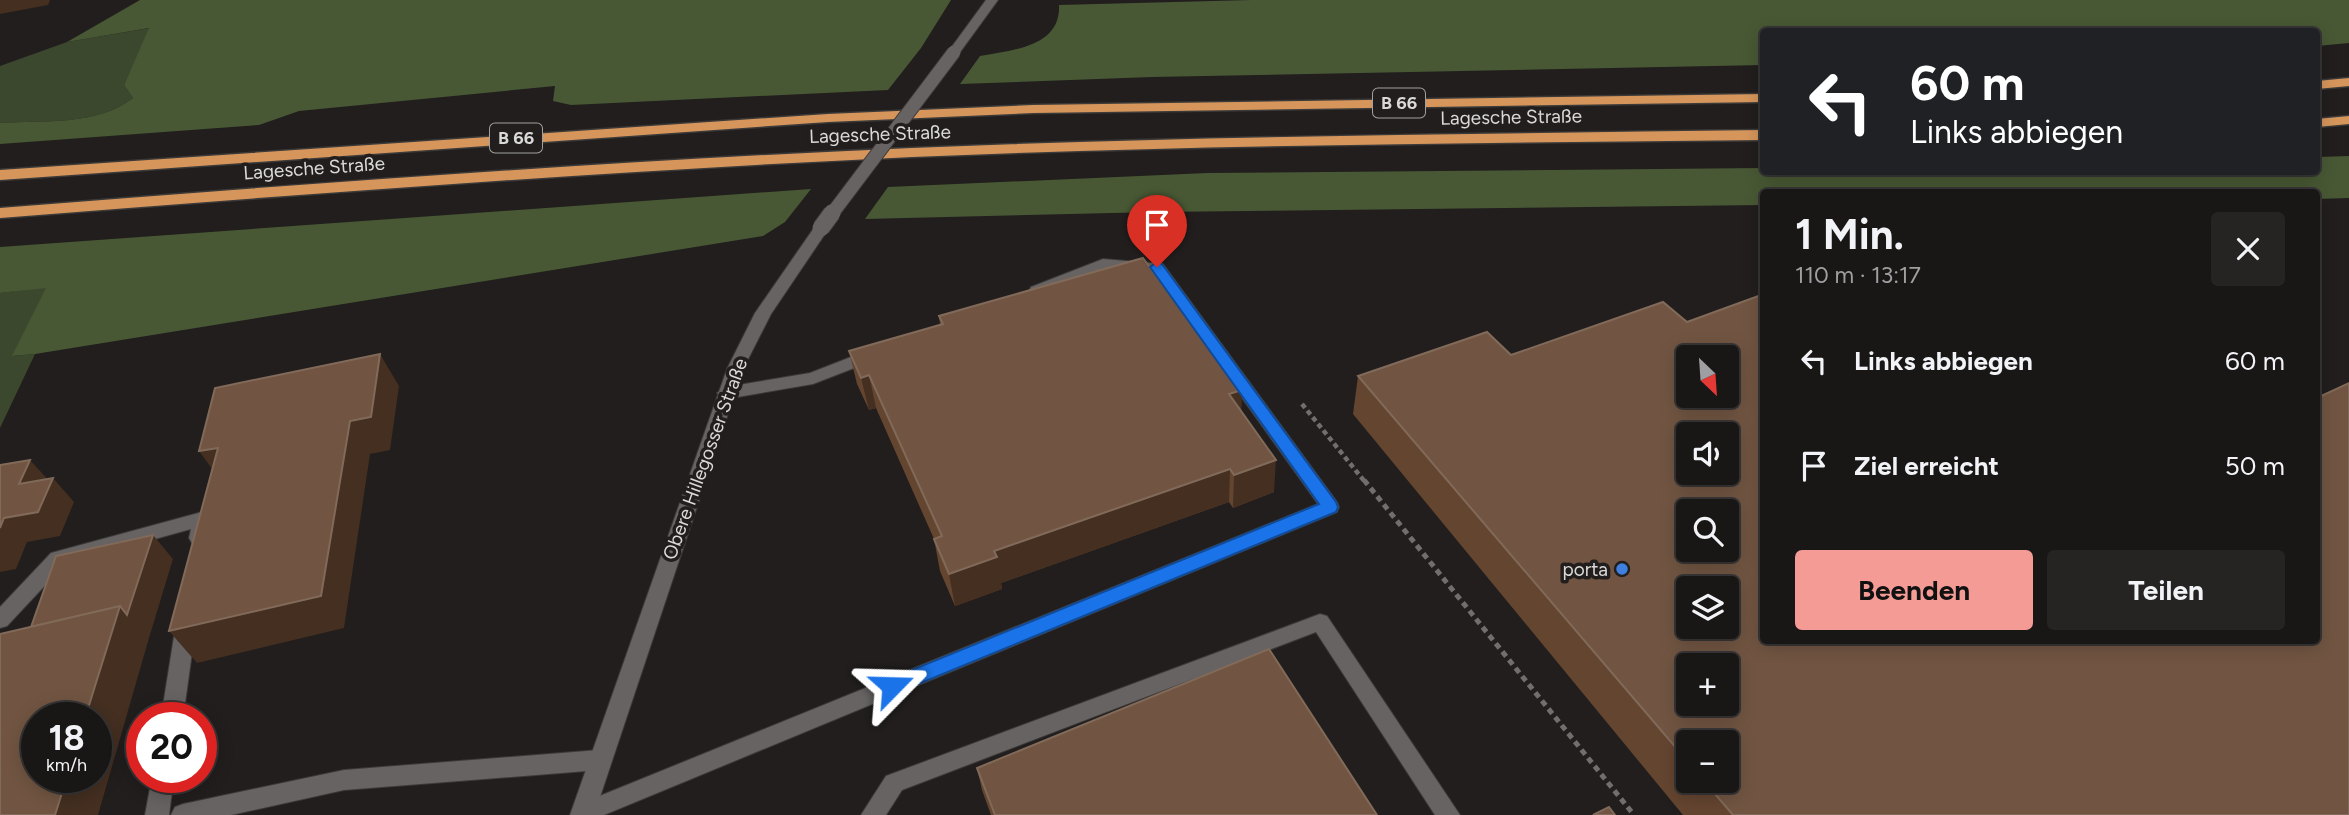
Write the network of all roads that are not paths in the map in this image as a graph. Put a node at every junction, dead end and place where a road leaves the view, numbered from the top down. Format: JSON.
{"nodes":[{"id":1,"x":992,"y":0,"type":"edge"},
{"id":2,"x":2349,"y":82,"type":"edge"},
{"id":3,"x":2320,"y":85,"type":"edge"},
{"id":4,"x":1760,"y":98,"type":"edge"},
{"id":5,"x":2349,"y":120,"type":"edge"},
{"id":6,"x":2320,"y":123,"type":"edge"},
{"id":7,"x":1760,"y":135,"type":"edge"},
{"id":8,"x":0,"y":175,"type":"edge"},
{"id":9,"x":0,"y":213,"type":"edge"},
{"id":10,"x":1015,"y":299,"type":"edge"},
{"id":11,"x":889,"y":349,"type":"edge"},
{"id":12,"x":726,"y":393,"type":"junction"},
{"id":13,"x":196,"y":559,"type":"edge"},
{"id":14,"x":190,"y":598,"type":"edge"},
{"id":15,"x":0,"y":620,"type":"edge"},
{"id":16,"x":174,"y":702,"type":"edge"},
{"id":17,"x":599,"y":760,"type":"junction"},
{"id":18,"x":160,"y":793,"type":"edge"},
{"id":19,"x":582,"y":814,"type":"edge"},
{"id":20,"x":157,"y":815,"type":"edge"},
{"id":21,"x":183,"y":815,"type":"edge"},
{"id":22,"x":873,"y":815,"type":"edge"},
{"id":23,"x":1448,"y":815,"type":"edge"}],
"edges":[{"from":1,"to":12,"type":"street","name":"Obere Hillegosser Straße","bridge":true},
{"from":2,"to":3,"type":"highway"},
{"from":4,"to":8,"type":"highway","name":"Lagesche Straße","number":"B 66"},
{"from":5,"to":6,"type":"highway"},
{"from":7,"to":9,"type":"highway","name":"Lagesche Straße","number":"B 66"},
{"from":10,"to":19,"type":"street"},
{"from":11,"to":12,"type":"street"},
{"from":12,"to":17,"type":"street","name":"Obere Hillegosser Straße"},
{"from":13,"to":15,"type":"street"},
{"from":14,"to":16,"type":"street"},
{"from":17,"to":19,"type":"street","name":"Obere Hillegosser Straße"},
{"from":17,"to":21,"type":"street"},
{"from":18,"to":20,"type":"street"},
{"from":22,"to":23,"type":"street"}]}
